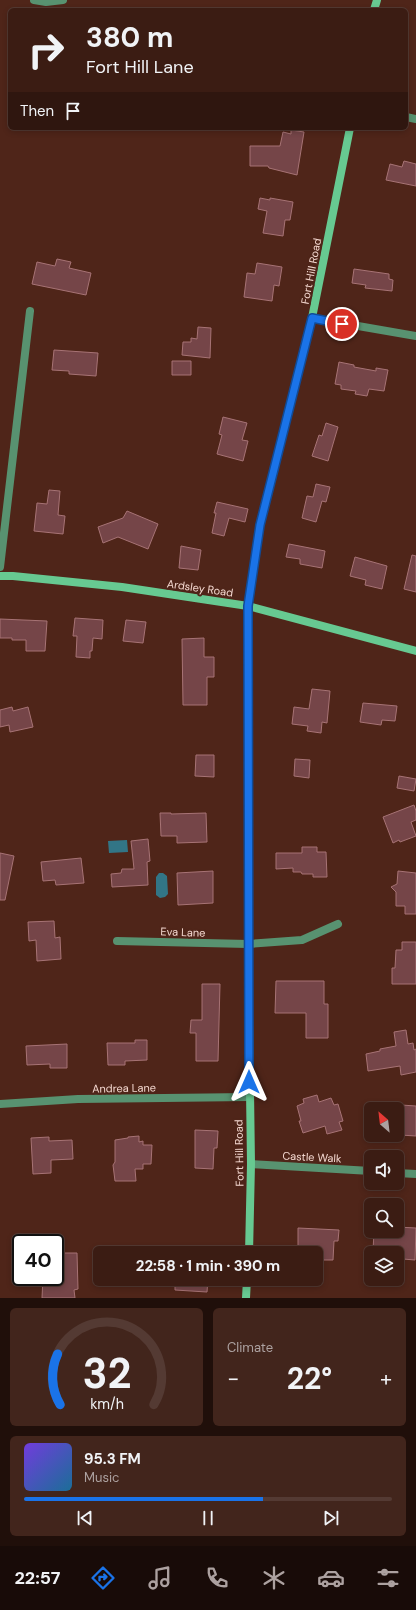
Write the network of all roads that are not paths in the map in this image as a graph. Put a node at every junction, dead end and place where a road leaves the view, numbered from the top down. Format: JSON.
{"nodes":[{"id":1,"x":34,"y":0,"type":"edge"},
{"id":2,"x":63,"y":0,"type":"edge"},
{"id":3,"x":350,"y":130,"type":"edge"},
{"id":4,"x":30,"y":311,"type":"dead end"},
{"id":5,"x":312,"y":318,"type":"junction"},
{"id":6,"x":416,"y":336,"type":"edge"},
{"id":7,"x":0,"y":567,"type":"edge"},
{"id":8,"x":0,"y":576,"type":"edge"},
{"id":9,"x":248,"y":606,"type":"junction"},
{"id":10,"x":416,"y":651,"type":"edge"},
{"id":11,"x":338,"y":924,"type":"dead end"},
{"id":12,"x":117,"y":941,"type":"dead end"},
{"id":13,"x":248,"y":944,"type":"junction"},
{"id":14,"x":249,"y":1097,"type":"junction"},
{"id":15,"x":0,"y":1104,"type":"edge"},
{"id":16,"x":251,"y":1164,"type":"junction"},
{"id":17,"x":364,"y":1171,"type":"edge"},
{"id":18,"x":404,"y":1173,"type":"edge"},
{"id":19,"x":416,"y":1174,"type":"edge"},
{"id":20,"x":249,"y":1246,"type":"edge"},
{"id":21,"x":247,"y":1286,"type":"edge"},
{"id":22,"x":246,"y":1298,"type":"edge"}],
"edges":[{"from":1,"to":2,"type":"street"},
{"from":3,"to":5,"type":"street","name":"Fort Hill Road"},
{"from":4,"to":7,"type":"street"},
{"from":5,"to":6,"type":"street"},
{"from":5,"to":9,"type":"street","name":"Fort Hill Road"},
{"from":8,"to":9,"type":"street","name":"Ardsley Road"},
{"from":9,"to":10,"type":"street","name":"Ardsley Road"},
{"from":9,"to":13,"type":"street","name":"Fort Hill Road"},
{"from":11,"to":13,"type":"street","name":"Eva Lane"},
{"from":12,"to":13,"type":"street","name":"Eva Lane"},
{"from":13,"to":14,"type":"street","name":"Fort Hill Road"},
{"from":14,"to":15,"type":"street","name":"Andrea Lane"},
{"from":14,"to":16,"type":"street","name":"Fort Hill Road"},
{"from":16,"to":17,"type":"street","name":"Castle Walk"},
{"from":16,"to":20,"type":"street","name":"Fort Hill Road"},
{"from":18,"to":19,"type":"street"},
{"from":21,"to":22,"type":"street"}]}
